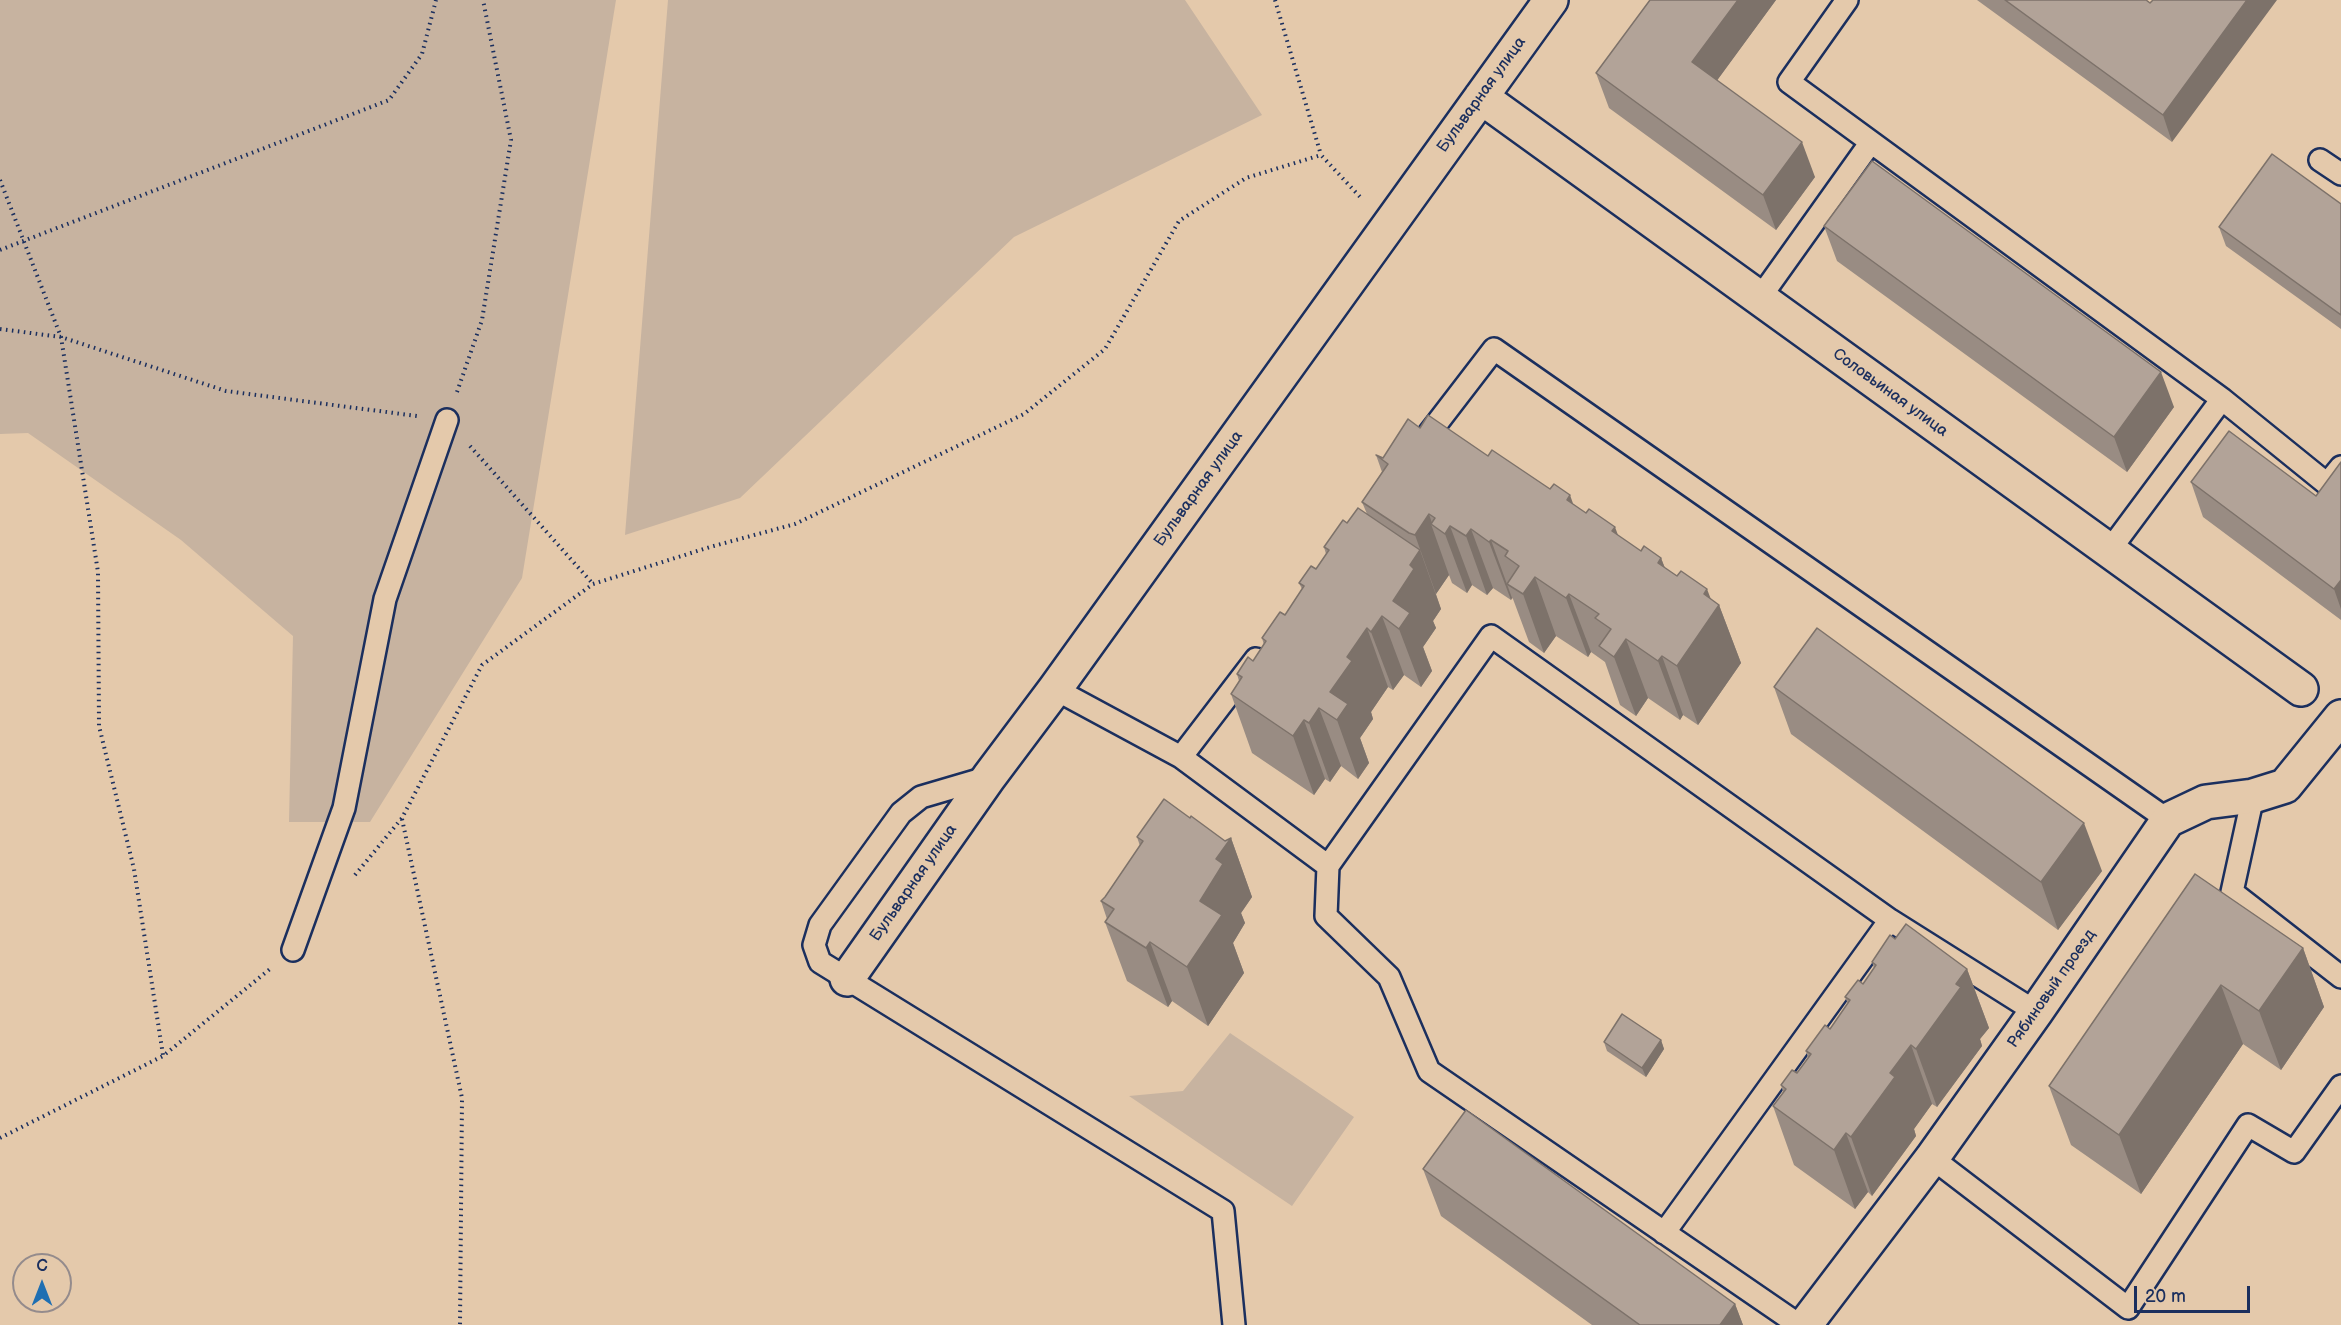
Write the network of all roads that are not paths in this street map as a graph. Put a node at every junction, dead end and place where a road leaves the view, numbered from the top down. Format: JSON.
{"nodes":[{"id":1,"x":1551,"y":0,"type":"edge"},
{"id":2,"x":1847,"y":0,"type":"edge"},
{"id":3,"x":1481,"y":97,"type":"junction"},
{"id":4,"x":1871,"y":142,"type":"junction"},
{"id":5,"x":2320,"y":160,"type":"dead end"},
{"id":6,"x":2341,"y":174,"type":"edge"},
{"id":7,"x":1760,"y":299,"type":"junction"},
{"id":8,"x":2222,"y":399,"type":"junction"},
{"id":9,"x":447,"y":420,"type":"road end"},
{"id":10,"x":1407,"y":463,"type":"edge"},
{"id":11,"x":2341,"y":467,"type":"edge"},
{"id":12,"x":2109,"y":551,"type":"junction"},
{"id":13,"x":1268,"y":643,"type":"edge"},
{"id":14,"x":2301,"y":688,"type":"dead end"},
{"id":15,"x":1055,"y":689,"type":"junction"},
{"id":16,"x":2341,"y":717,"type":"edge"},
{"id":17,"x":1181,"y":757,"type":"junction"},
{"id":18,"x":989,"y":777,"type":"junction"},
{"id":19,"x":2253,"y":796,"type":"junction"},
{"id":20,"x":2168,"y":820,"type":"junction"},
{"id":21,"x":1328,"y":866,"type":"junction"},
{"id":22,"x":1890,"y":920,"type":"junction"},
{"id":23,"x":293,"y":950,"type":"road end"},
{"id":24,"x":2341,"y":977,"type":"edge"},
{"id":25,"x":847,"y":979,"type":"junction"},
{"id":26,"x":2036,"y":1012,"type":"junction"},
{"id":27,"x":2341,"y":1086,"type":"edge"},
{"id":28,"x":1932,"y":1158,"type":"junction"},
{"id":29,"x":1664,"y":1233,"type":"junction"},
{"id":30,"x":1234,"y":1325,"type":"edge"},
{"id":31,"x":1799,"y":1325,"type":"edge"},
{"id":32,"x":1806,"y":1325,"type":"edge"}],
"edges":[{"from":1,"to":3,"type":"street","name":"Бульварная улица"},
{"from":2,"to":4,"type":"lane"},
{"from":3,"to":7,"type":"street","name":"Соловьиная улица"},
{"from":3,"to":15,"type":"street","name":"Бульварная улица"},
{"from":4,"to":7,"type":"lane"},
{"from":4,"to":8,"type":"lane"},
{"from":5,"to":6,"type":"lane"},
{"from":7,"to":12,"type":"street","name":"Соловьиная улица"},
{"from":8,"to":11,"type":"lane"},
{"from":8,"to":12,"type":"lane"},
{"from":9,"to":23,"type":"lane"},
{"from":10,"to":20,"type":"lane"},
{"from":12,"to":14,"type":"street","name":"Соловьиная улица"},
{"from":13,"to":17,"type":"lane"},
{"from":15,"to":17,"type":"lane"},
{"from":15,"to":18,"type":"street","name":"Бульварная улица"},
{"from":16,"to":19,"type":"street","name":"Рябиновый проезд"},
{"from":17,"to":21,"type":"lane"},
{"from":18,"to":25,"type":"street","name":"Бульварная улица"},
{"from":18,"to":25,"type":"lane"},
{"from":19,"to":20,"type":"street","name":"Рябиновый проезд"},
{"from":19,"to":24,"type":"lane"},
{"from":20,"to":26,"type":"street","name":"Рябиновый проезд"},
{"from":21,"to":22,"type":"lane"},
{"from":21,"to":29,"type":"lane"},
{"from":22,"to":26,"type":"lane"},
{"from":22,"to":29,"type":"lane"},
{"from":25,"to":30,"type":"lane"},
{"from":26,"to":28,"type":"street","name":"Рябиновый проезд"},
{"from":27,"to":28,"type":"lane"},
{"from":28,"to":32,"type":"street","name":"Рябиновый проезд"},
{"from":29,"to":31,"type":"lane"}]}
